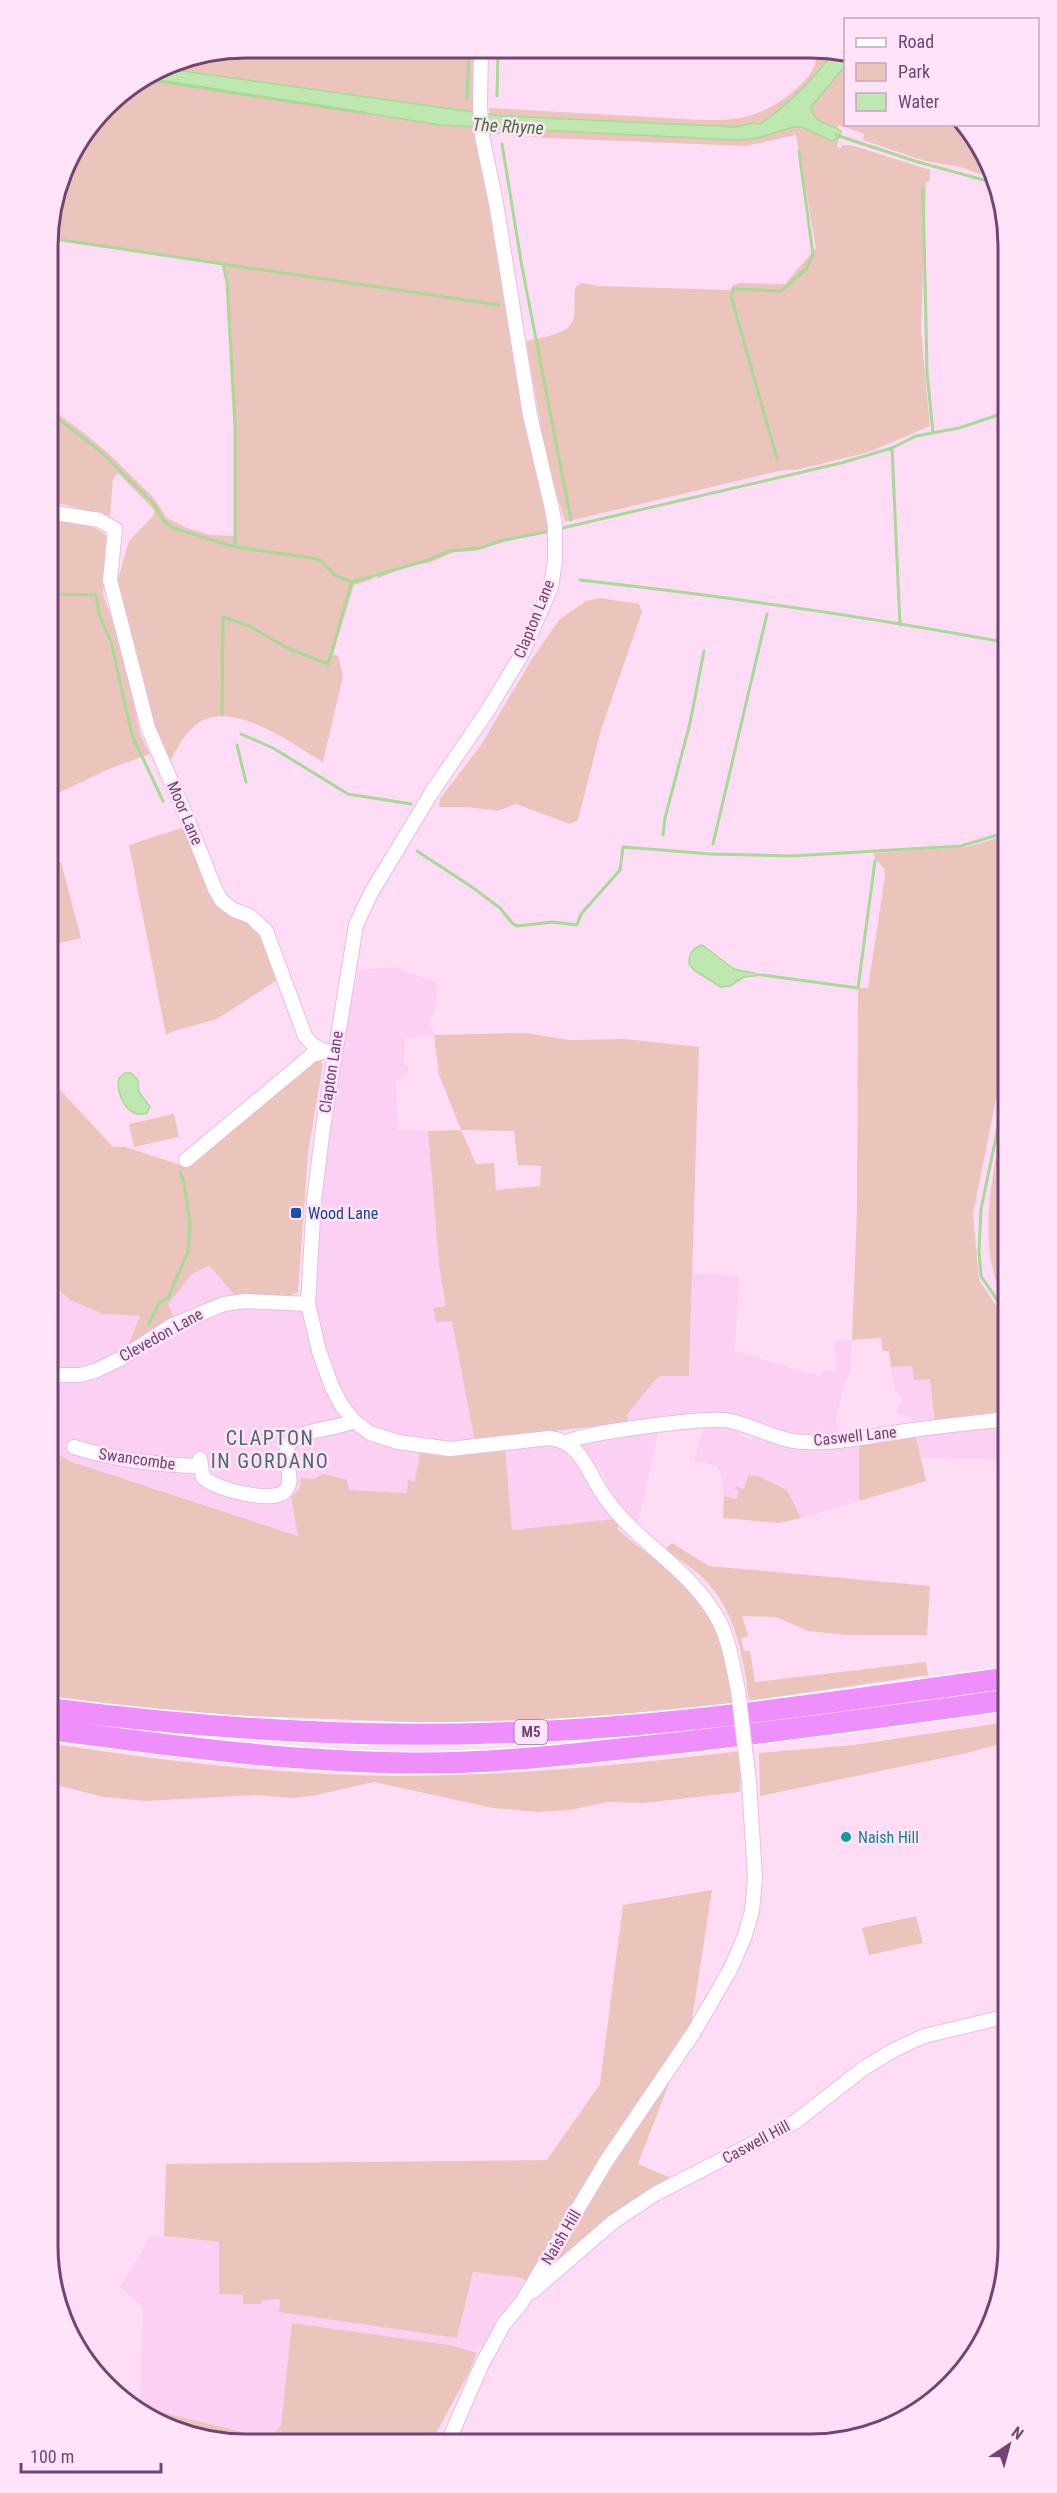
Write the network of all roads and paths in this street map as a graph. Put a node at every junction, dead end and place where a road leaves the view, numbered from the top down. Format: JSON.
{"nodes":[{"id":1,"x":481,"y":59,"type":"edge"},
{"id":2,"x":59,"y":514,"type":"edge"},
{"id":3,"x":329,"y":1052,"type":"junction"},
{"id":4,"x":186,"y":1160,"type":"dead end"},
{"id":5,"x":308,"y":1304,"type":"junction"},
{"id":6,"x":58,"y":1375,"type":"edge"},
{"id":7,"x":998,"y":1420,"type":"edge"},
{"id":8,"x":354,"y":1421,"type":"junction"},
{"id":9,"x":566,"y":1443,"type":"junction"},
{"id":10,"x":74,"y":1447,"type":"dead end"},
{"id":11,"x":998,"y":1679,"type":"edge"},
{"id":12,"x":998,"y":1701,"type":"edge"},
{"id":13,"x":58,"y":1710,"type":"edge"},
{"id":14,"x":58,"y":1731,"type":"edge"},
{"id":15,"x":998,"y":2018,"type":"edge"},
{"id":16,"x":522,"y":2302,"type":"junction"},
{"id":17,"x":452,"y":2434,"type":"edge"}],
"edges":[{"from":1,"to":3,"type":"street","name":"Clapton Lane"},
{"from":2,"to":3,"type":"street","name":"Moor Lane"},
{"from":3,"to":4,"type":"street"},
{"from":3,"to":5,"type":"street","name":"Clapton Lane"},
{"from":5,"to":6,"type":"street","name":"Clevedon Lane"},
{"from":5,"to":8,"type":"street","name":"Clapton Lane"},
{"from":7,"to":9,"type":"street","name":"Caswell Lane"},
{"from":8,"to":9,"type":"street","name":"Clapton Lane"},
{"from":8,"to":10,"type":"street","name":"Swancombe"},
{"from":9,"to":16,"type":"street","name":"Naish Hill","bridge":true},
{"from":11,"to":13,"type":"highway","number":"M5"},
{"from":12,"to":14,"type":"highway","number":"M5"},
{"from":15,"to":16,"type":"street","name":"Caswell Hill"},
{"from":16,"to":17,"type":"street"}]}
